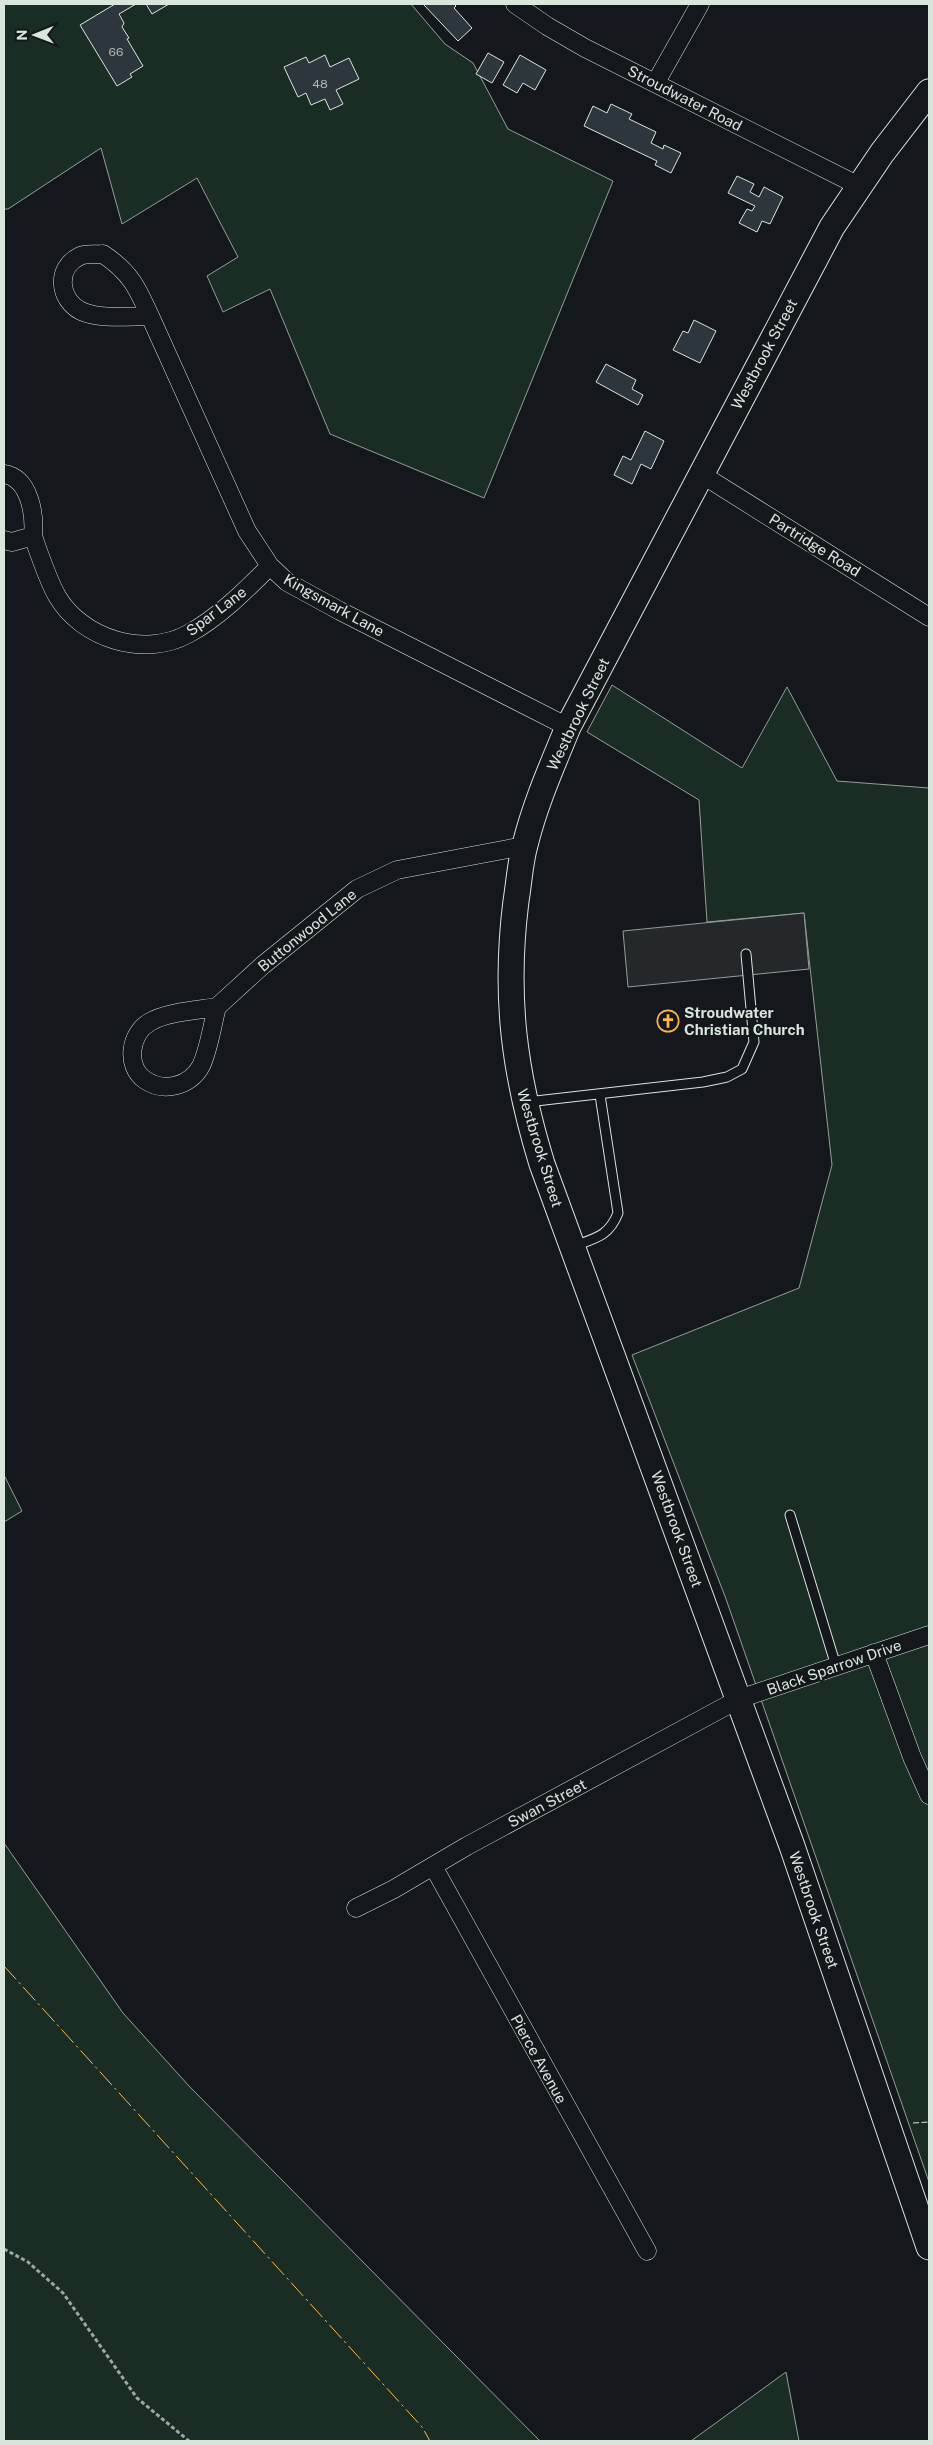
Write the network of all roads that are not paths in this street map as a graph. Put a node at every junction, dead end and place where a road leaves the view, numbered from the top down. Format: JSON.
{"nodes":[{"id":1,"x":515,"y":4,"type":"edge"},
{"id":2,"x":700,"y":4,"type":"edge"},
{"id":3,"x":656,"y":82,"type":"junction"},
{"id":4,"x":929,"y":92,"type":"edge"},
{"id":5,"x":859,"y":186,"type":"junction"},
{"id":6,"x":150,"y":316,"type":"junction"},
{"id":7,"x":4,"y":474,"type":"edge"},
{"id":8,"x":701,"y":474,"type":"junction"},
{"id":9,"x":33,"y":536,"type":"junction"},
{"id":10,"x":4,"y":540,"type":"edge"},
{"id":11,"x":270,"y":566,"type":"junction"},
{"id":12,"x":929,"y":617,"type":"edge"},
{"id":13,"x":568,"y":727,"type":"junction"},
{"id":14,"x":524,"y":846,"type":"junction"},
{"id":15,"x":746,"y":954,"type":"dead end"},
{"id":16,"x":217,"y":1007,"type":"junction"},
{"id":17,"x":600,"y":1095,"type":"junction"},
{"id":18,"x":524,"y":1103,"type":"junction"},
{"id":19,"x":572,"y":1246,"type":"junction"},
{"id":20,"x":790,"y":1514,"type":"dead end"},
{"id":21,"x":929,"y":1635,"type":"edge"},
{"id":22,"x":874,"y":1652,"type":"junction"},
{"id":23,"x":836,"y":1666,"type":"junction"},
{"id":24,"x":739,"y":1699,"type":"junction"},
{"id":25,"x":929,"y":1795,"type":"edge"},
{"id":26,"x":433,"y":1866,"type":"junction"},
{"id":27,"x":356,"y":1908,"type":"dead end"},
{"id":28,"x":929,"y":2247,"type":"edge"},
{"id":29,"x":647,"y":2251,"type":"dead end"}],
"edges":[{"from":1,"to":3,"type":"street","name":"Stroudwater Road"},
{"from":2,"to":3,"type":"street"},
{"from":3,"to":5,"type":"street","name":"Stroudwater Road"},
{"from":4,"to":5,"type":"main road","name":"Westbrook Street"},
{"from":5,"to":8,"type":"main road","name":"Westbrook Street"},
{"from":6,"to":6,"type":"street","name":"Kingsmark Lane"},
{"from":6,"to":11,"type":"street","name":"Kingsmark Lane"},
{"from":7,"to":9,"type":"street","name":"Spar Lane"},
{"from":8,"to":12,"type":"street","name":"Partridge Road"},
{"from":8,"to":13,"type":"main road","name":"Westbrook Street"},
{"from":9,"to":10,"type":"street"},
{"from":9,"to":11,"type":"street","name":"Spar Lane"},
{"from":11,"to":13,"type":"street","name":"Kingsmark Lane"},
{"from":13,"to":14,"type":"main road","name":"Westbrook Street"},
{"from":14,"to":16,"type":"street","name":"Buttonwood Lane"},
{"from":14,"to":18,"type":"main road","name":"Westbrook Street"},
{"from":15,"to":17,"type":"lane"},
{"from":16,"to":16,"type":"street"},
{"from":17,"to":18,"type":"lane"},
{"from":17,"to":19,"type":"lane"},
{"from":18,"to":19,"type":"main road","name":"Westbrook Street"},
{"from":19,"to":24,"type":"main road","name":"Westbrook Street"},
{"from":20,"to":23,"type":"lane"},
{"from":21,"to":22,"type":"street","name":"Black Sparrow Drive"},
{"from":22,"to":23,"type":"street","name":"Black Sparrow Drive"},
{"from":22,"to":25,"type":"street"},
{"from":23,"to":24,"type":"street","name":"Black Sparrow Drive"},
{"from":24,"to":26,"type":"street","name":"Swan Street"},
{"from":24,"to":28,"type":"main road","name":"Westbrook Street"},
{"from":26,"to":27,"type":"street","name":"Swan Street"},
{"from":26,"to":29,"type":"street","name":"Pierce Avenue"}]}
